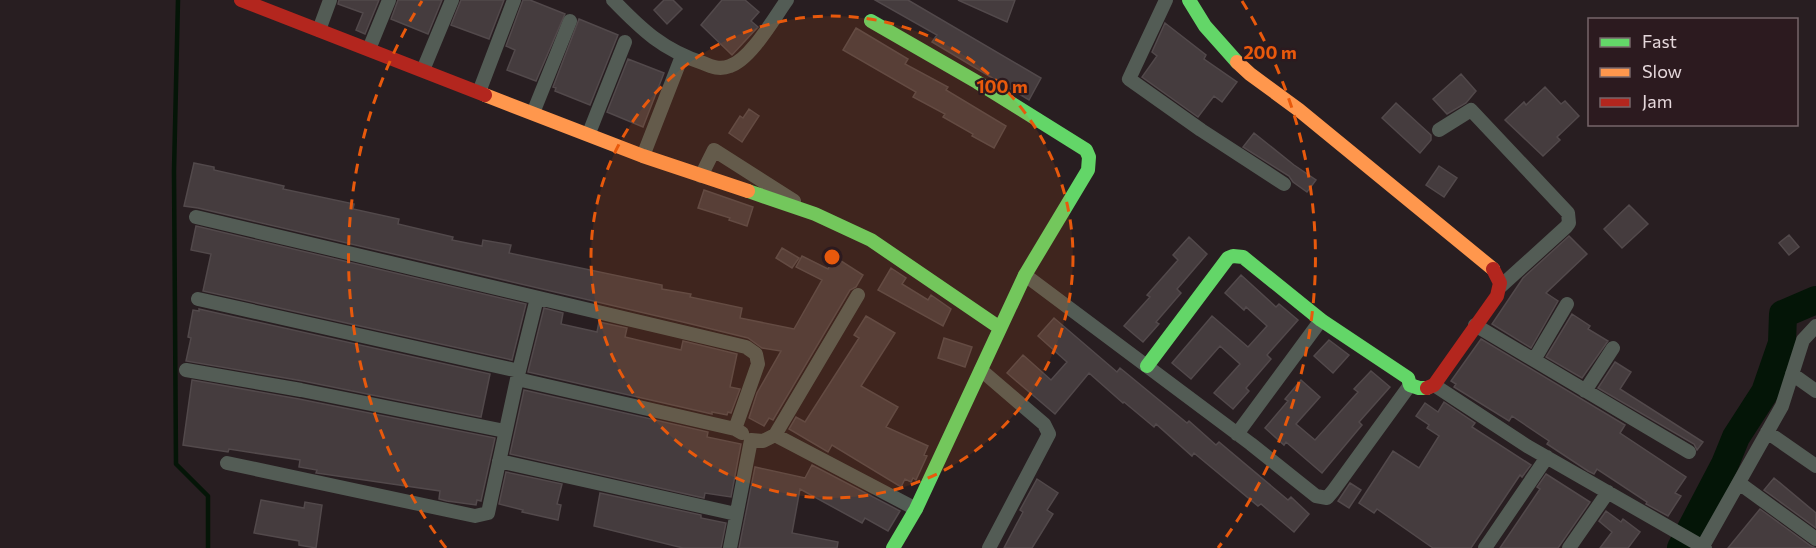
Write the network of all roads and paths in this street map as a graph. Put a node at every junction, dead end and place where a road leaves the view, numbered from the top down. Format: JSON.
{"nodes":[{"id":1,"x":241,"y":0,"type":"edge"},
{"id":2,"x":330,"y":0,"type":"edge"},
{"id":3,"x":388,"y":0,"type":"edge"},
{"id":4,"x":452,"y":0,"type":"edge"},
{"id":5,"x":514,"y":0,"type":"edge"},
{"id":6,"x":613,"y":0,"type":"edge"},
{"id":7,"x":787,"y":0,"type":"edge"},
{"id":8,"x":1166,"y":0,"type":"edge"},
{"id":9,"x":1189,"y":0,"type":"edge"},
{"id":10,"x":265,"y":4,"type":"edge"},
{"id":11,"x":570,"y":21,"type":"dead end"},
{"id":12,"x":871,"y":21,"type":"dead end"},
{"id":13,"x":319,"y":30,"type":"junction"},
{"id":14,"x":625,"y":42,"type":"dead end"},
{"id":15,"x":369,"y":49,"type":"junction"},
{"id":16,"x":682,"y":56,"type":"junction"},
{"id":17,"x":423,"y":70,"type":"junction"},
{"id":18,"x":479,"y":92,"type":"junction"},
{"id":19,"x":533,"y":113,"type":"junction"},
{"id":20,"x":1439,"y":130,"type":"dead end"},
{"id":21,"x":589,"y":133,"type":"junction"},
{"id":22,"x":643,"y":156,"type":"junction"},
{"id":23,"x":701,"y":176,"type":"junction"},
{"id":24,"x":1284,"y":184,"type":"dead end"},
{"id":25,"x":815,"y":214,"type":"junction"},
{"id":26,"x":196,"y":217,"type":"dead end"},
{"id":27,"x":1025,"y":275,"type":"junction"},
{"id":28,"x":1501,"y":286,"type":"junction"},
{"id":29,"x":858,"y":295,"type":"dead end"},
{"id":30,"x":198,"y":298,"type":"dead end"},
{"id":31,"x":537,"y":298,"type":"junction"},
{"id":32,"x":1567,"y":304,"type":"dead end"},
{"id":33,"x":1321,"y":320,"type":"junction"},
{"id":34,"x":1475,"y":325,"type":"junction"},
{"id":35,"x":1816,"y":326,"type":"edge"},
{"id":36,"x":1000,"y":328,"type":"junction"},
{"id":37,"x":1613,"y":348,"type":"dead end"},
{"id":38,"x":1534,"y":360,"type":"junction"},
{"id":39,"x":1147,"y":366,"type":"junction"},
{"id":40,"x":186,"y":369,"type":"dead end"},
{"id":41,"x":981,"y":369,"type":"junction"},
{"id":42,"x":1792,"y":374,"type":"junction"},
{"id":43,"x":518,"y":375,"type":"junction"},
{"id":44,"x":1410,"y":385,"type":"junction"},
{"id":45,"x":1434,"y":385,"type":"junction"},
{"id":46,"x":1585,"y":391,"type":"junction"},
{"id":47,"x":1816,"y":391,"type":"edge"},
{"id":48,"x":735,"y":429,"type":"junction"},
{"id":49,"x":505,"y":431,"type":"junction"},
{"id":50,"x":1767,"y":432,"type":"junction"},
{"id":51,"x":1237,"y":434,"type":"junction"},
{"id":52,"x":775,"y":435,"type":"junction"},
{"id":53,"x":751,"y":440,"type":"junction"},
{"id":54,"x":1689,"y":453,"type":"dead end"},
{"id":55,"x":1547,"y":457,"type":"junction"},
{"id":56,"x":499,"y":461,"type":"junction"},
{"id":57,"x":227,"y":463,"type":"dead end"},
{"id":58,"x":1816,"y":466,"type":"edge"},
{"id":59,"x":1739,"y":483,"type":"junction"},
{"id":60,"x":1608,"y":492,"type":"junction"},
{"id":61,"x":916,"y":509,"type":"junction"},
{"id":62,"x":736,"y":514,"type":"junction"},
{"id":63,"x":1816,"y":539,"type":"edge"},
{"id":64,"x":1700,"y":545,"type":"edge"},
{"id":65,"x":730,"y":548,"type":"edge"},
{"id":66,"x":893,"y":548,"type":"edge"},
{"id":67,"x":989,"y":548,"type":"edge"},
{"id":68,"x":1485,"y":548,"type":"edge"},
{"id":69,"x":1569,"y":548,"type":"edge"}],
"edges":[{"from":1,"to":10,"type":"street"},
{"from":2,"to":13,"type":"street"},
{"from":3,"to":15,"type":"street"},
{"from":4,"to":17,"type":"street"},
{"from":5,"to":18,"type":"street"},
{"from":6,"to":16,"type":"street"},
{"from":7,"to":16,"type":"street"},
{"from":8,"to":24,"type":"street"},
{"from":9,"to":28,"type":"street"},
{"from":10,"to":13,"type":"street"},
{"from":11,"to":19,"type":"street"},
{"from":12,"to":27,"type":"street"},
{"from":13,"to":15,"type":"street"},
{"from":14,"to":21,"type":"street"},
{"from":15,"to":17,"type":"street"},
{"from":16,"to":22,"type":"street"},
{"from":17,"to":18,"type":"street"},
{"from":18,"to":19,"type":"street"},
{"from":19,"to":21,"type":"street"},
{"from":20,"to":28,"type":"street"},
{"from":21,"to":22,"type":"street"},
{"from":22,"to":23,"type":"street"},
{"from":23,"to":25,"type":"street"},
{"from":23,"to":25,"type":"street"},
{"from":25,"to":36,"type":"street"},
{"from":26,"to":31,"type":"street"},
{"from":27,"to":36,"type":"street"},
{"from":27,"to":39,"type":"street"},
{"from":28,"to":34,"type":"street"},
{"from":29,"to":52,"type":"street"},
{"from":30,"to":43,"type":"street"},
{"from":31,"to":43,"type":"street"},
{"from":31,"to":48,"type":"street"},
{"from":32,"to":38,"type":"street"},
{"from":33,"to":39,"type":"street"},
{"from":33,"to":44,"type":"street"},
{"from":33,"to":51,"type":"street"},
{"from":34,"to":38,"type":"street"},
{"from":34,"to":45,"type":"street"},
{"from":35,"to":42,"type":"street"},
{"from":36,"to":41,"type":"street"},
{"from":37,"to":46,"type":"street"},
{"from":38,"to":46,"type":"street"},
{"from":39,"to":51,"type":"street"},
{"from":40,"to":49,"type":"street"},
{"from":41,"to":61,"type":"street"},
{"from":41,"to":67,"type":"street"},
{"from":42,"to":47,"type":"street"},
{"from":42,"to":50,"type":"street"},
{"from":43,"to":48,"type":"street"},
{"from":43,"to":49,"type":"street"},
{"from":44,"to":45,"type":"street"},
{"from":44,"to":51,"type":"street"},
{"from":45,"to":55,"type":"street"},
{"from":46,"to":54,"type":"street"},
{"from":48,"to":53,"type":"street"},
{"from":49,"to":56,"type":"street"},
{"from":50,"to":58,"type":"street"},
{"from":50,"to":59,"type":"street"},
{"from":52,"to":53,"type":"street"},
{"from":52,"to":61,"type":"street"},
{"from":53,"to":62,"type":"street"},
{"from":55,"to":60,"type":"street"},
{"from":55,"to":68,"type":"street"},
{"from":56,"to":57,"type":"street"},
{"from":56,"to":62,"type":"street"},
{"from":59,"to":63,"type":"street"},
{"from":59,"to":64,"type":"street"},
{"from":60,"to":64,"type":"street"},
{"from":60,"to":69,"type":"street"},
{"from":61,"to":66,"type":"street"},
{"from":62,"to":65,"type":"street"}]}
